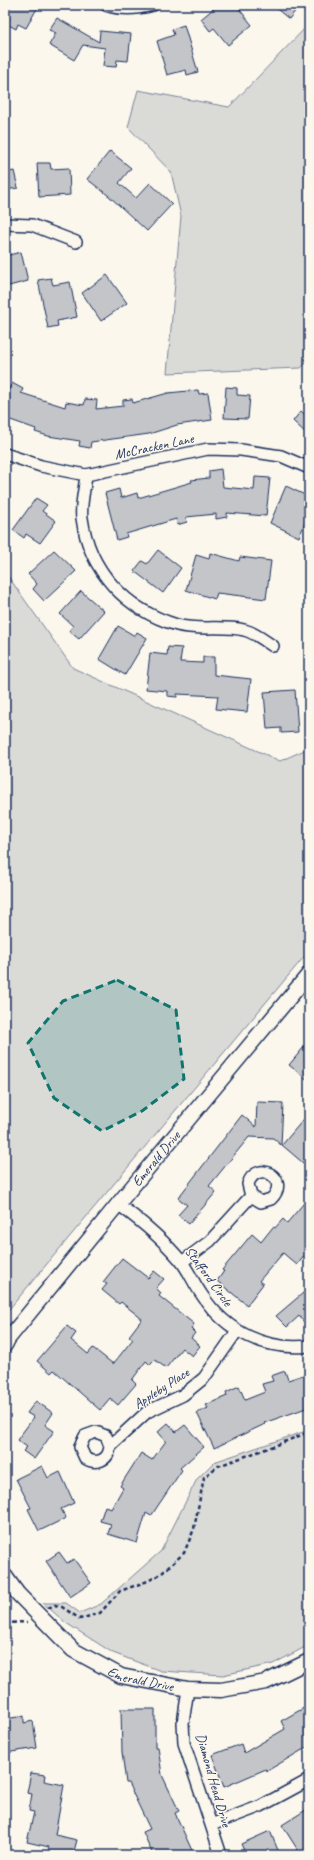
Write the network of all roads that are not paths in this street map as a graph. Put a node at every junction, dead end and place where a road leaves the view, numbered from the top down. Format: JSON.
{"nodes":[{"id":1,"x":106,"y":5,"type":"edge"},
{"id":2,"x":153,"y":5,"type":"edge"},
{"id":3,"x":5,"y":224,"type":"edge"},
{"id":4,"x":76,"y":242,"type":"dead end"},
{"id":5,"x":5,"y":454,"type":"edge"},
{"id":6,"x":309,"y":468,"type":"edge"},
{"id":7,"x":86,"y":475,"type":"junction"},
{"id":8,"x":274,"y":646,"type":"dead end"},
{"id":9,"x":309,"y":974,"type":"edge"},
{"id":10,"x":251,"y":1196,"type":"dead end"},
{"id":11,"x":118,"y":1204,"type":"junction"},
{"id":12,"x":182,"y":1262,"type":"junction"},
{"id":13,"x":237,"y":1331,"type":"junction"},
{"id":14,"x":5,"y":1345,"type":"edge"},
{"id":15,"x":309,"y":1346,"type":"edge"},
{"id":16,"x":110,"y":1446,"type":"dead end"},
{"id":17,"x":5,"y":1576,"type":"edge"},
{"id":18,"x":309,"y":1661,"type":"edge"},
{"id":19,"x":188,"y":1690,"type":"junction"},
{"id":20,"x":309,"y":1780,"type":"edge"},
{"id":21,"x":211,"y":1825,"type":"junction"},
{"id":22,"x":221,"y":1855,"type":"edge"}],
"edges":[{"from":1,"to":2,"type":"street"},
{"from":3,"to":4,"type":"street"},
{"from":5,"to":7,"type":"street","name":"McCracken Lane"},
{"from":6,"to":7,"type":"street","name":"McCracken Lane"},
{"from":7,"to":8,"type":"street"},
{"from":9,"to":11,"type":"street","name":"Emerald Drive"},
{"from":10,"to":12,"type":"street"},
{"from":11,"to":12,"type":"street","name":"Stafford Circle"},
{"from":11,"to":14,"type":"street","name":"Emerald Drive"},
{"from":12,"to":13,"type":"street","name":"Stafford Circle"},
{"from":13,"to":15,"type":"street","name":"Stafford Circle"},
{"from":13,"to":16,"type":"street","name":"Appleby Place"},
{"from":17,"to":19,"type":"street","name":"Emerald Drive"},
{"from":18,"to":19,"type":"street","name":"Emerald Drive"},
{"from":19,"to":21,"type":"street","name":"Diamond Head Drive"},
{"from":20,"to":21,"type":"street"},
{"from":21,"to":22,"type":"street","name":"Diamond Head Drive"}]}
